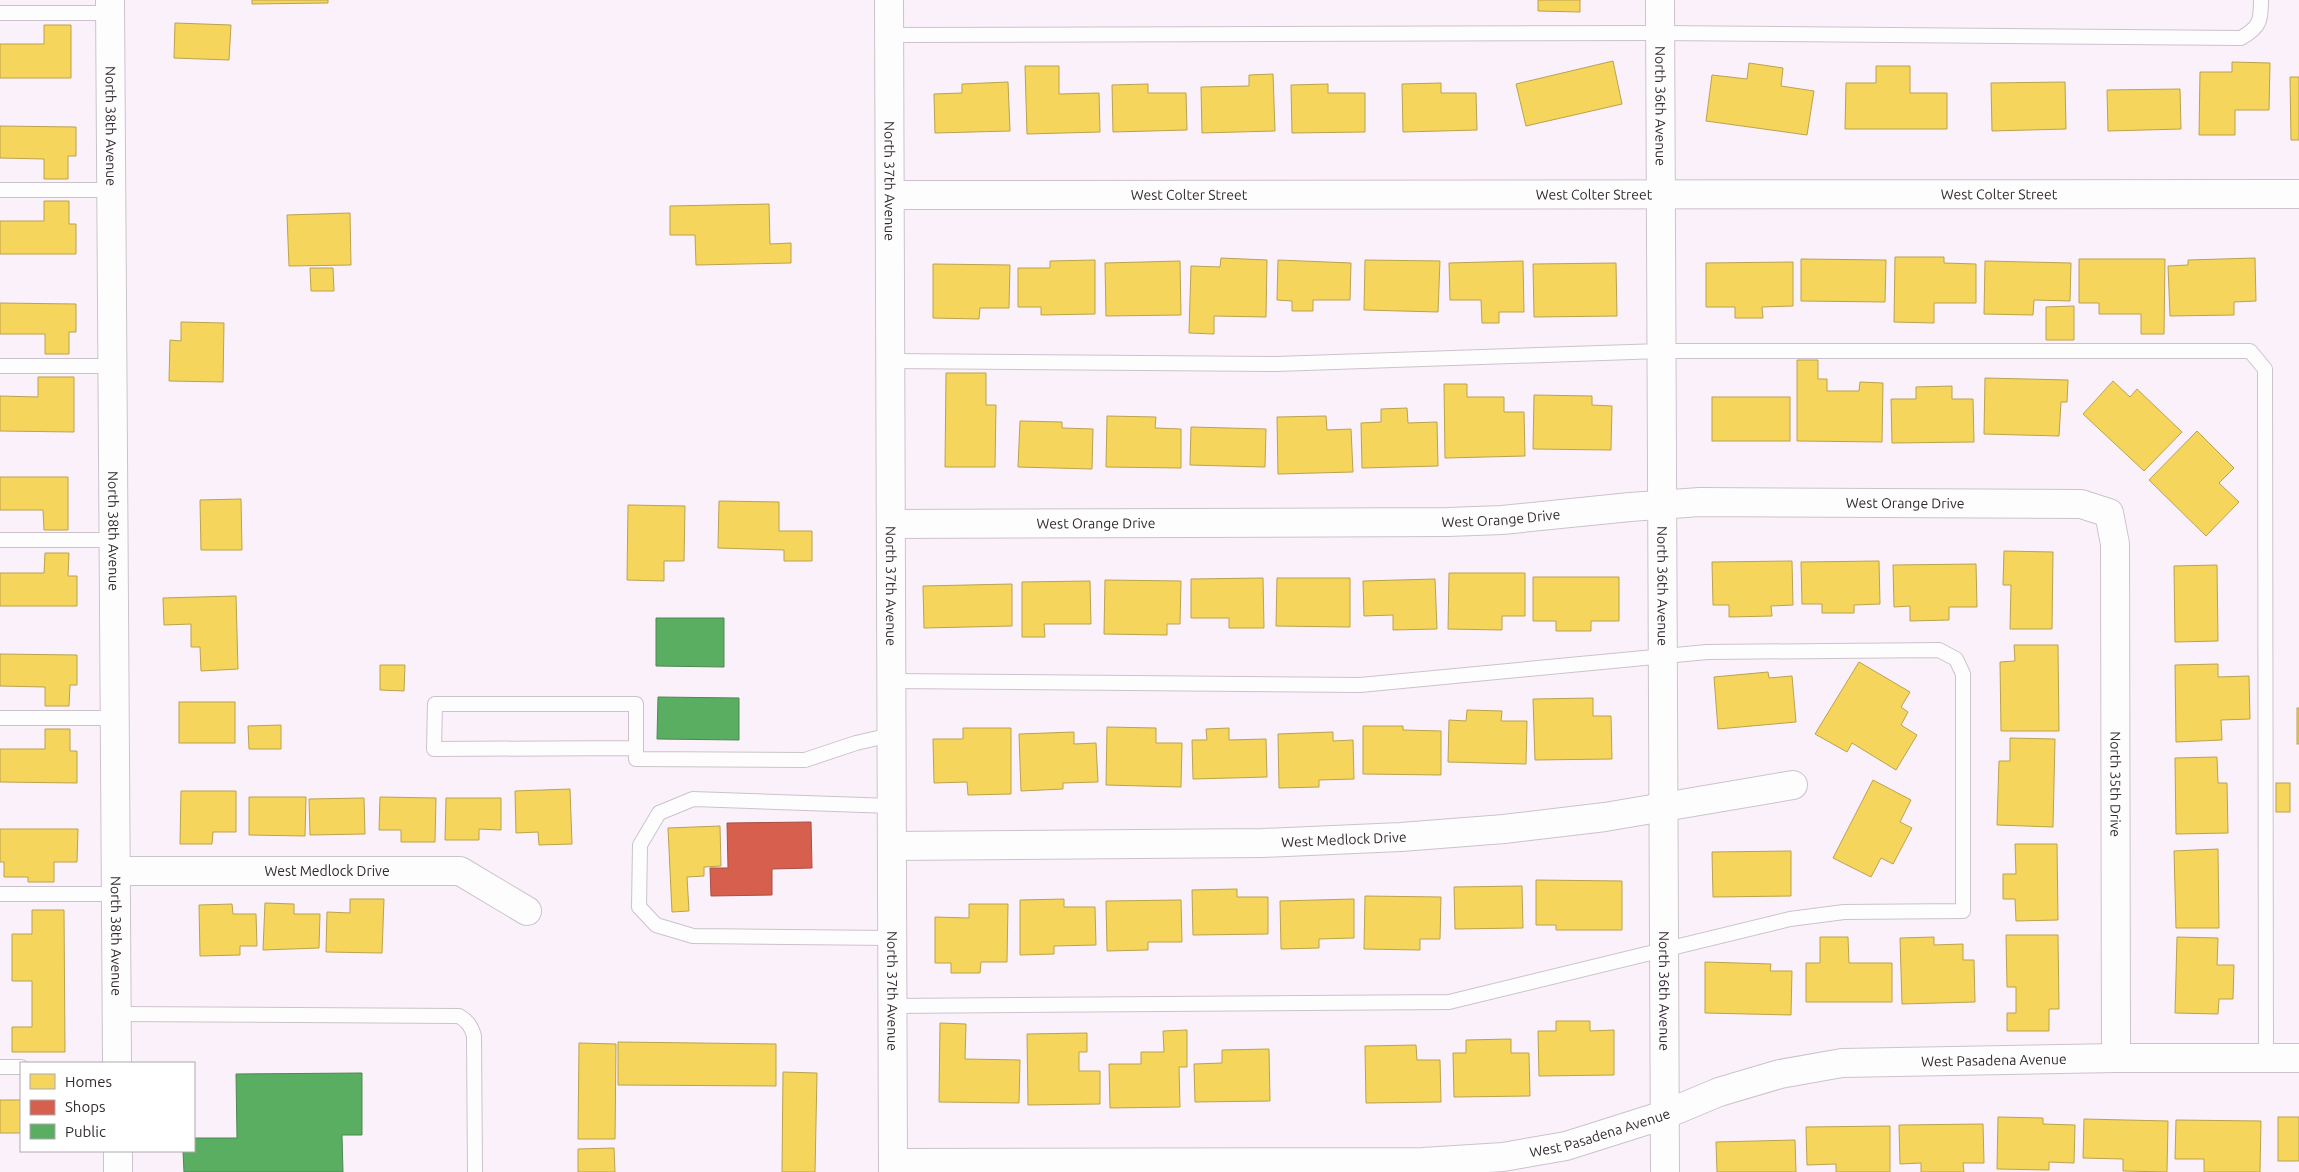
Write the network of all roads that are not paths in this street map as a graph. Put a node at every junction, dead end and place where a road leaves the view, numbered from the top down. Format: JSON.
{"nodes":[{"id":1,"x":889,"y":0,"type":"edge"},
{"id":2,"x":1660,"y":0,"type":"edge"},
{"id":3,"x":2261,"y":0,"type":"edge"},
{"id":4,"x":110,"y":6,"type":"edge"},
{"id":5,"x":0,"y":13,"type":"edge"},
{"id":6,"x":1660,"y":32,"type":"junction"},
{"id":7,"x":889,"y":35,"type":"junction"},
{"id":8,"x":0,"y":190,"type":"edge"},
{"id":9,"x":112,"y":190,"type":"junction"},
{"id":10,"x":2299,"y":194,"type":"edge"},
{"id":11,"x":890,"y":195,"type":"junction"},
{"id":12,"x":1660,"y":196,"type":"junction"},
{"id":13,"x":1661,"y":351,"type":"junction"},
{"id":14,"x":890,"y":361,"type":"junction"},
{"id":15,"x":0,"y":366,"type":"edge"},
{"id":16,"x":113,"y":366,"type":"junction"},
{"id":17,"x":1661,"y":504,"type":"junction"},
{"id":18,"x":2109,"y":513,"type":"joint"},
{"id":19,"x":891,"y":524,"type":"junction"},
{"id":20,"x":0,"y":540,"type":"edge"},
{"id":21,"x":114,"y":540,"type":"junction"},
{"id":22,"x":1662,"y":657,"type":"junction"},
{"id":23,"x":891,"y":680,"type":"junction"},
{"id":24,"x":0,"y":718,"type":"edge"},
{"id":25,"x":115,"y":718,"type":"junction"},
{"id":26,"x":891,"y":735,"type":"junction"},
{"id":27,"x":636,"y":748,"type":"junction"},
{"id":28,"x":1794,"y":785,"type":"dead end"},
{"id":29,"x":892,"y":806,"type":"junction"},
{"id":30,"x":1663,"y":808,"type":"junction"},
{"id":31,"x":892,"y":846,"type":"junction"},
{"id":32,"x":116,"y":883,"type":"junction"},
{"id":33,"x":0,"y":894,"type":"edge"},
{"id":34,"x":527,"y":911,"type":"dead end"},
{"id":35,"x":892,"y":938,"type":"junction"},
{"id":36,"x":1664,"y":950,"type":"junction"},
{"id":37,"x":892,"y":1006,"type":"junction"},
{"id":38,"x":117,"y":1014,"type":"junction"},
{"id":39,"x":2116,"y":1058,"type":"junction"},
{"id":40,"x":2266,"y":1058,"type":"junction"},
{"id":41,"x":2299,"y":1058,"type":"edge"},
{"id":42,"x":117,"y":1062,"type":"edge"},
{"id":43,"x":0,"y":1066,"type":"edge"},
{"id":44,"x":20,"y":1067,"type":"edge"},
{"id":45,"x":1664,"y":1116,"type":"junction"},
{"id":46,"x":118,"y":1152,"type":"edge"},
{"id":47,"x":893,"y":1168,"type":"edge"},
{"id":48,"x":118,"y":1172,"type":"edge"},
{"id":49,"x":475,"y":1172,"type":"edge"},
{"id":50,"x":1664,"y":1172,"type":"edge"}],
"edges":[{"from":1,"to":7,"type":"street","name":"North 37th Avenue"},
{"from":2,"to":6,"type":"street","name":"North 36th Avenue"},
{"from":3,"to":6,"type":"lane"},
{"from":4,"to":5,"type":"lane"},
{"from":4,"to":9,"type":"street","name":"North 38th Avenue"},
{"from":6,"to":7,"type":"lane"},
{"from":6,"to":12,"type":"street","name":"North 36th Avenue"},
{"from":7,"to":11,"type":"street","name":"North 37th Avenue"},
{"from":8,"to":9,"type":"lane"},
{"from":9,"to":16,"type":"street","name":"North 38th Avenue"},
{"from":10,"to":12,"type":"street","name":"West Colter Street"},
{"from":11,"to":12,"type":"street","name":"West Colter Street"},
{"from":11,"to":14,"type":"street","name":"North 37th Avenue"},
{"from":12,"to":13,"type":"street","name":"North 36th Avenue"},
{"from":13,"to":14,"type":"lane"},
{"from":13,"to":17,"type":"street","name":"North 36th Avenue"},
{"from":13,"to":40,"type":"lane"},
{"from":14,"to":19,"type":"street","name":"North 37th Avenue"},
{"from":15,"to":16,"type":"lane"},
{"from":16,"to":21,"type":"street","name":"North 38th Avenue"},
{"from":17,"to":18,"type":"street","name":"West Orange Drive"},
{"from":17,"to":19,"type":"street","name":"West Orange Drive"},
{"from":17,"to":22,"type":"street","name":"North 36th Avenue"},
{"from":18,"to":39,"type":"street","name":"North 35th Drive"},
{"from":19,"to":23,"type":"street","name":"North 37th Avenue"},
{"from":20,"to":21,"type":"lane"},
{"from":21,"to":25,"type":"street","name":"North 38th Avenue"},
{"from":22,"to":23,"type":"lane"},
{"from":22,"to":30,"type":"street","name":"North 36th Avenue"},
{"from":22,"to":36,"type":"lane"},
{"from":23,"to":26,"type":"street","name":"North 37th Avenue"},
{"from":24,"to":25,"type":"lane"},
{"from":25,"to":32,"type":"street","name":"North 38th Avenue"},
{"from":26,"to":27,"type":"lane"},
{"from":26,"to":29,"type":"street","name":"North 37th Avenue"},
{"from":27,"to":27,"type":"lane"},
{"from":28,"to":30,"type":"street","name":"West Medlock Drive"},
{"from":29,"to":31,"type":"street","name":"North 37th Avenue"},
{"from":29,"to":35,"type":"lane"},
{"from":30,"to":31,"type":"street","name":"West Medlock Drive"},
{"from":30,"to":36,"type":"street","name":"North 36th Avenue"},
{"from":31,"to":35,"type":"street","name":"North 37th Avenue"},
{"from":32,"to":33,"type":"lane"},
{"from":32,"to":34,"type":"street","name":"West Medlock Drive"},
{"from":32,"to":38,"type":"street","name":"North 38th Avenue"},
{"from":35,"to":37,"type":"street","name":"North 37th Avenue"},
{"from":36,"to":37,"type":"lane"},
{"from":36,"to":45,"type":"street","name":"North 36th Avenue"},
{"from":37,"to":47,"type":"street","name":"North 37th Avenue"},
{"from":38,"to":42,"type":"street","name":"North 38th Avenue"},
{"from":38,"to":49,"type":"lane"},
{"from":39,"to":40,"type":"street","name":"West Pasadena Avenue"},
{"from":39,"to":45,"type":"street","name":"West Pasadena Avenue"},
{"from":40,"to":41,"type":"street","name":"West Pasadena Avenue"},
{"from":43,"to":44,"type":"lane"},
{"from":45,"to":47,"type":"street","name":"West Pasadena Avenue"},
{"from":45,"to":50,"type":"street","name":"North 36th Avenue"},
{"from":46,"to":48,"type":"street"}]}
